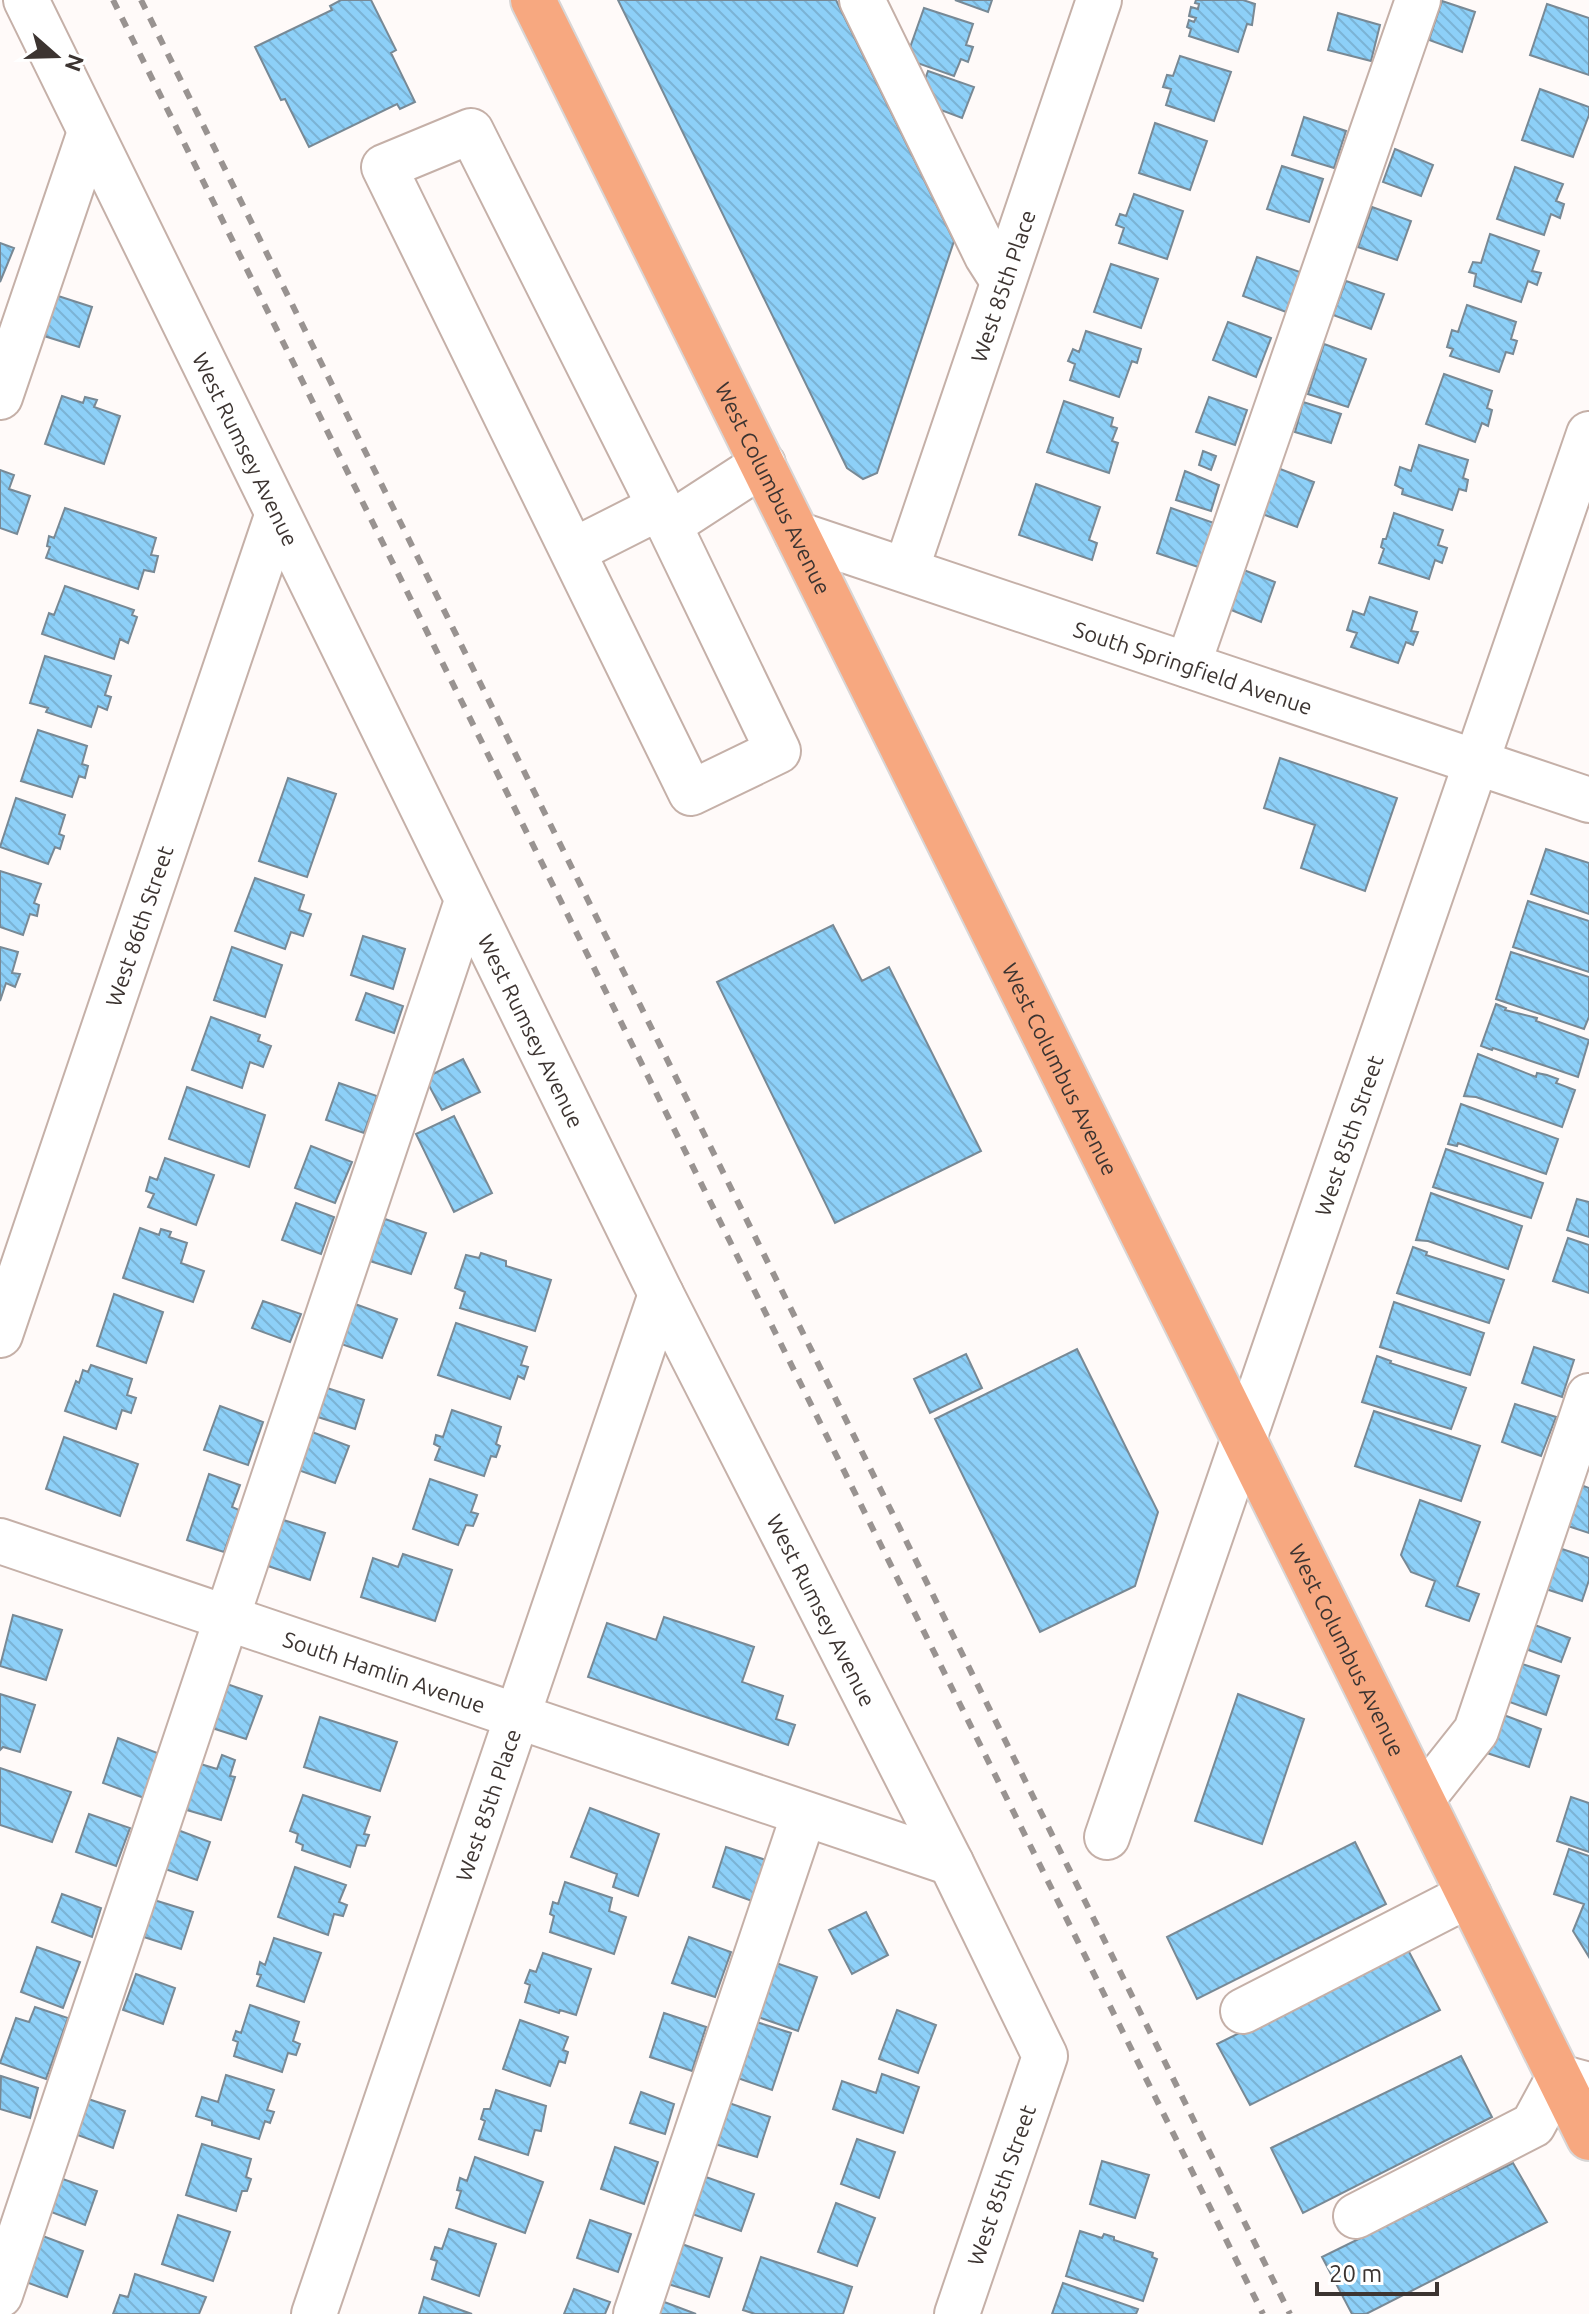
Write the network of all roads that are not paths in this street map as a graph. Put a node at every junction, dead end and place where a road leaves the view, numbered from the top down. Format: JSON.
{"nodes":[{"id":1,"x":26,"y":0,"type":"edge"},
{"id":2,"x":533,"y":0,"type":"edge"},
{"id":3,"x":862,"y":0,"type":"edge"},
{"id":4,"x":1099,"y":0,"type":"edge"},
{"id":5,"x":1418,"y":0,"type":"edge"},
{"id":6,"x":90,"y":132,"type":"junction"},
{"id":7,"x":1003,"y":281,"type":"junction"},
{"id":8,"x":0,"y":397,"type":"edge"},
{"id":9,"x":1589,"y":434,"type":"edge"},
{"id":10,"x":763,"y":464,"type":"junction"},
{"id":11,"x":277,"y":516,"type":"junction"},
{"id":12,"x":665,"y":516,"type":"junction"},
{"id":13,"x":797,"y":534,"type":"junction"},
{"id":14,"x":573,"y":551,"type":"junction"},
{"id":15,"x":906,"y":570,"type":"junction"},
{"id":16,"x":1188,"y":665,"type":"junction"},
{"id":17,"x":1477,"y":762,"type":"junction"},
{"id":18,"x":1589,"y":800,"type":"edge"},
{"id":19,"x":467,"y":901,"type":"junction"},
{"id":20,"x":661,"y":1294,"type":"junction"},
{"id":21,"x":0,"y":1335,"type":"edge"},
{"id":22,"x":1589,"y":1396,"type":"edge"},
{"id":23,"x":1244,"y":1435,"type":"junction"},
{"id":24,"x":0,"y":1541,"type":"edge"},
{"id":25,"x":228,"y":1618,"type":"junction"},
{"id":26,"x":515,"y":1716,"type":"junction"},
{"id":27,"x":1422,"y":1799,"type":"junction"},
{"id":28,"x":804,"y":1814,"type":"junction"},
{"id":29,"x":1107,"y":1837,"type":"dead end"},
{"id":30,"x":951,"y":1863,"type":"junction"},
{"id":31,"x":1469,"y":1895,"type":"junction"},
{"id":32,"x":1243,"y":2011,"type":"dead end"},
{"id":33,"x":1045,"y":2056,"type":"joint"},
{"id":34,"x":1574,"y":2081,"type":"edge"},
{"id":35,"x":1589,"y":2138,"type":"edge"},
{"id":36,"x":1356,"y":2216,"type":"dead end"},
{"id":37,"x":0,"y":2295,"type":"edge"},
{"id":38,"x":314,"y":2314,"type":"edge"},
{"id":39,"x":636,"y":2314,"type":"edge"},
{"id":40,"x":957,"y":2314,"type":"edge"}],
"edges":[{"from":1,"to":6,"type":"street","name":"West Rumsey Avenue"},
{"from":2,"to":10,"type":"main road","name":"West Columbus Avenue"},
{"from":3,"to":7,"type":"street"},
{"from":4,"to":7,"type":"street","name":"West 85th Place"},
{"from":5,"to":16,"type":"street"},
{"from":6,"to":8,"type":"street"},
{"from":6,"to":11,"type":"street","name":"West Rumsey Avenue"},
{"from":7,"to":15,"type":"street","name":"West 85th Place"},
{"from":9,"to":17,"type":"street","name":"West 85th Street"},
{"from":10,"to":12,"type":"street"},
{"from":10,"to":13,"type":"main road","name":"West Columbus Avenue"},
{"from":11,"to":19,"type":"street","name":"West Rumsey Avenue"},
{"from":11,"to":21,"type":"street","name":"West 86th Street"},
{"from":12,"to":14,"type":"street"},
{"from":12,"to":14,"type":"street"},
{"from":12,"to":14,"type":"street"},
{"from":13,"to":15,"type":"street","name":"South Springfield Avenue"},
{"from":13,"to":23,"type":"main road","name":"West Columbus Avenue"},
{"from":15,"to":16,"type":"street","name":"South Springfield Avenue"},
{"from":16,"to":17,"type":"street","name":"South Springfield Avenue"},
{"from":17,"to":18,"type":"street","name":"South Springfield Avenue"},
{"from":17,"to":23,"type":"street","name":"West 85th Street"},
{"from":19,"to":20,"type":"street","name":"West Rumsey Avenue"},
{"from":19,"to":25,"type":"street"},
{"from":20,"to":26,"type":"street","name":"West 85th Place"},
{"from":20,"to":30,"type":"street","name":"West Rumsey Avenue"},
{"from":22,"to":27,"type":"street"},
{"from":23,"to":27,"type":"main road","name":"West Columbus Avenue"},
{"from":23,"to":29,"type":"street","name":"West 85th Street"},
{"from":24,"to":25,"type":"street","name":"South Hamlin Avenue"},
{"from":25,"to":26,"type":"street","name":"South Hamlin Avenue"},
{"from":25,"to":37,"type":"street"},
{"from":26,"to":28,"type":"street","name":"South Hamlin Avenue"},
{"from":26,"to":38,"type":"street","name":"West 85th Place"},
{"from":27,"to":31,"type":"main road","name":"West Columbus Avenue"},
{"from":28,"to":30,"type":"street","name":"South Hamlin Avenue"},
{"from":28,"to":39,"type":"street"},
{"from":30,"to":33,"type":"street","name":"West Rumsey Avenue"},
{"from":31,"to":32,"type":"street"},
{"from":31,"to":34,"type":"main road","name":"West Columbus Avenue"},
{"from":33,"to":40,"type":"street","name":"West 85th Street"},
{"from":34,"to":35,"type":"main road","name":"West Columbus Avenue"},
{"from":34,"to":36,"type":"street"}]}
